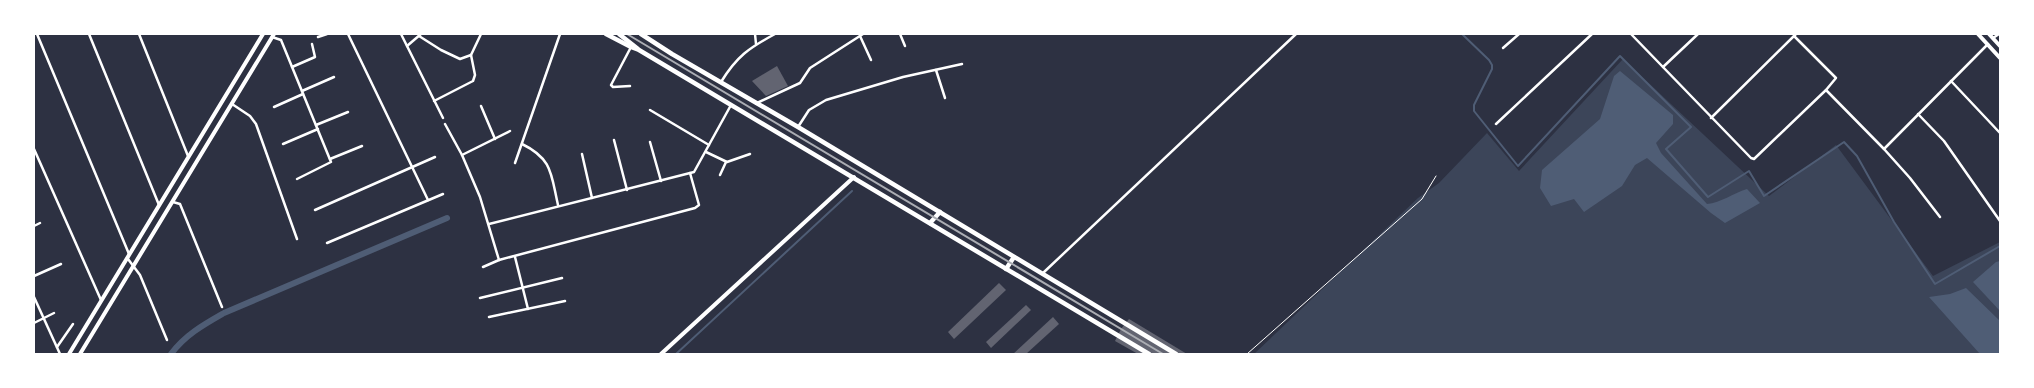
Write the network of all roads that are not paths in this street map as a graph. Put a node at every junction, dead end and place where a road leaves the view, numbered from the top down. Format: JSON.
{"nodes":[{"id":1,"x":37,"y":34,"type":"edge"},
{"id":2,"x":89,"y":34,"type":"edge"},
{"id":3,"x":139,"y":34,"type":"edge"},
{"id":4,"x":263,"y":34,"type":"edge"},
{"id":5,"x":327,"y":34,"type":"edge"},
{"id":6,"x":348,"y":34,"type":"edge"},
{"id":7,"x":401,"y":34,"type":"edge"},
{"id":8,"x":481,"y":34,"type":"edge"},
{"id":9,"x":560,"y":34,"type":"edge"},
{"id":10,"x":606,"y":34,"type":"edge"},
{"id":11,"x":619,"y":34,"type":"edge"},
{"id":12,"x":637,"y":34,"type":"edge"},
{"id":13,"x":755,"y":34,"type":"edge"},
{"id":14,"x":775,"y":34,"type":"edge"},
{"id":15,"x":863,"y":34,"type":"edge"},
{"id":16,"x":900,"y":34,"type":"edge"},
{"id":17,"x":1296,"y":34,"type":"edge"},
{"id":18,"x":1519,"y":34,"type":"edge"},
{"id":19,"x":1592,"y":34,"type":"edge"},
{"id":20,"x":1631,"y":34,"type":"edge"},
{"id":21,"x":1698,"y":34,"type":"edge"},
{"id":22,"x":1978,"y":34,"type":"edge"},
{"id":23,"x":1989,"y":34,"type":"edge"},
{"id":24,"x":1999,"y":34,"type":"edge"},
{"id":25,"x":273,"y":35,"type":"edge"},
{"id":26,"x":420,"y":35,"type":"edge"},
{"id":27,"x":642,"y":35,"type":"edge"},
{"id":28,"x":1795,"y":35,"type":"edge"},
{"id":29,"x":860,"y":36,"type":"junction"},
{"id":30,"x":318,"y":37,"type":"dead end"},
{"id":31,"x":1993,"y":38,"type":"junction"},
{"id":32,"x":312,"y":44,"type":"dead end"},
{"id":33,"x":756,"y":44,"type":"junction"},
{"id":34,"x":1988,"y":44,"type":"junction"},
{"id":35,"x":407,"y":46,"type":"junction"},
{"id":36,"x":905,"y":46,"type":"dead end"},
{"id":37,"x":2000,"y":46,"type":"edge"},
{"id":38,"x":631,"y":47,"type":"junction"},
{"id":39,"x":1503,"y":48,"type":"dead end"},
{"id":40,"x":640,"y":50,"type":"junction"},
{"id":41,"x":470,"y":55,"type":"junction"},
{"id":42,"x":2000,"y":58,"type":"edge"},
{"id":43,"x":871,"y":60,"type":"dead end"},
{"id":44,"x":962,"y":64,"type":"dead end"},
{"id":45,"x":292,"y":67,"type":"junction"},
{"id":46,"x":1663,"y":67,"type":"junction"},
{"id":47,"x":936,"y":70,"type":"junction"},
{"id":48,"x":334,"y":77,"type":"dead end"},
{"id":49,"x":1951,"y":81,"type":"junction"},
{"id":50,"x":721,"y":82,"type":"junction"},
{"id":51,"x":630,"y":86,"type":"dead end"},
{"id":52,"x":1826,"y":90,"type":"junction"},
{"id":53,"x":303,"y":93,"type":"junction"},
{"id":54,"x":945,"y":98,"type":"dead end"},
{"id":55,"x":434,"y":101,"type":"junction"},
{"id":56,"x":757,"y":103,"type":"junction"},
{"id":57,"x":231,"y":104,"type":"junction"},
{"id":58,"x":732,"y":104,"type":"junction"},
{"id":59,"x":481,"y":106,"type":"dead end"},
{"id":60,"x":274,"y":107,"type":"dead end"},
{"id":61,"x":650,"y":110,"type":"dead end"},
{"id":62,"x":348,"y":112,"type":"dead end"},
{"id":63,"x":1918,"y":114,"type":"junction"},
{"id":64,"x":442,"y":118,"type":"dead end"},
{"id":65,"x":1711,"y":118,"type":"junction"},
{"id":66,"x":445,"y":124,"type":"dead end"},
{"id":67,"x":1496,"y":124,"type":"dead end"},
{"id":68,"x":316,"y":125,"type":"junction"},
{"id":69,"x":798,"y":127,"type":"junction"},
{"id":70,"x":318,"y":129,"type":"junction"},
{"id":71,"x":510,"y":132,"type":"dead end"},
{"id":72,"x":2000,"y":133,"type":"edge"},
{"id":73,"x":495,"y":139,"type":"junction"},
{"id":74,"x":614,"y":140,"type":"dead end"},
{"id":75,"x":650,"y":142,"type":"dead end"},
{"id":76,"x":283,"y":144,"type":"dead end"},
{"id":77,"x":522,"y":144,"type":"junction"},
{"id":78,"x":709,"y":145,"type":"junction"},
{"id":79,"x":362,"y":146,"type":"dead end"},
{"id":80,"x":34,"y":149,"type":"edge"},
{"id":81,"x":1884,"y":149,"type":"junction"},
{"id":82,"x":706,"y":152,"type":"junction"},
{"id":83,"x":582,"y":154,"type":"dead end"},
{"id":84,"x":750,"y":154,"type":"dead end"},
{"id":85,"x":462,"y":155,"type":"junction"},
{"id":86,"x":188,"y":156,"type":"junction"},
{"id":87,"x":435,"y":157,"type":"dead end"},
{"id":88,"x":330,"y":159,"type":"junction"},
{"id":89,"x":726,"y":162,"type":"junction"},
{"id":90,"x":515,"y":163,"type":"dead end"},
{"id":91,"x":413,"y":167,"type":"junction"},
{"id":92,"x":690,"y":173,"type":"junction"},
{"id":93,"x":720,"y":175,"type":"dead end"},
{"id":94,"x":1436,"y":176,"type":"dead end"},
{"id":95,"x":854,"y":177,"type":"junction"},
{"id":96,"x":297,"y":179,"type":"dead end"},
{"id":97,"x":661,"y":181,"type":"junction"},
{"id":98,"x":627,"y":190,"type":"junction"},
{"id":99,"x":443,"y":194,"type":"dead end"},
{"id":100,"x":592,"y":198,"type":"junction"},
{"id":101,"x":428,"y":200,"type":"junction"},
{"id":102,"x":172,"y":202,"type":"junction"},
{"id":103,"x":159,"y":205,"type":"junction"},
{"id":104,"x":559,"y":206,"type":"junction"},
{"id":105,"x":315,"y":210,"type":"dead end"},
{"id":106,"x":940,"y":212,"type":"junction"},
{"id":107,"x":1940,"y":216,"type":"dead end"},
{"id":108,"x":2000,"y":221,"type":"edge"},
{"id":109,"x":40,"y":223,"type":"dead end"},
{"id":110,"x":930,"y":223,"type":"junction"},
{"id":111,"x":489,"y":224,"type":"junction"},
{"id":112,"x":34,"y":226,"type":"edge"},
{"id":113,"x":297,"y":239,"type":"dead end"},
{"id":114,"x":327,"y":243,"type":"dead end"},
{"id":115,"x":128,"y":256,"type":"junction"},
{"id":116,"x":1014,"y":256,"type":"junction"},
{"id":117,"x":515,"y":257,"type":"junction"},
{"id":118,"x":499,"y":260,"type":"junction"},
{"id":119,"x":61,"y":264,"type":"dead end"},
{"id":120,"x":133,"y":266,"type":"junction"},
{"id":121,"x":483,"y":267,"type":"dead end"},
{"id":122,"x":1006,"y":269,"type":"junction"},
{"id":123,"x":1042,"y":274,"type":"junction"},
{"id":124,"x":34,"y":276,"type":"edge"},
{"id":125,"x":562,"y":278,"type":"dead end"},
{"id":126,"x":522,"y":288,"type":"junction"},
{"id":127,"x":34,"y":297,"type":"edge"},
{"id":128,"x":480,"y":298,"type":"dead end"},
{"id":129,"x":101,"y":300,"type":"junction"},
{"id":130,"x":566,"y":301,"type":"dead end"},
{"id":131,"x":222,"y":307,"type":"dead end"},
{"id":132,"x":528,"y":308,"type":"junction"},
{"id":133,"x":54,"y":313,"type":"dead end"},
{"id":134,"x":43,"y":318,"type":"junction"},
{"id":135,"x":489,"y":318,"type":"dead end"},
{"id":136,"x":34,"y":323,"type":"edge"},
{"id":137,"x":73,"y":324,"type":"dead end"},
{"id":138,"x":168,"y":340,"type":"dead end"},
{"id":139,"x":57,"y":347,"type":"junction"},
{"id":140,"x":60,"y":354,"type":"edge"},
{"id":141,"x":69,"y":354,"type":"edge"},
{"id":142,"x":80,"y":354,"type":"edge"},
{"id":143,"x":661,"y":354,"type":"edge"},
{"id":144,"x":1148,"y":354,"type":"edge"},
{"id":145,"x":1176,"y":354,"type":"edge"},
{"id":146,"x":1247,"y":354,"type":"edge"}],
"edges":[{"from":1,"to":115,"type":"street"},
{"from":2,"to":103,"type":"street"},
{"from":3,"to":86,"type":"street"},
{"from":4,"to":86,"type":"street"},
{"from":5,"to":30,"type":"street"},
{"from":6,"to":91,"type":"street"},
{"from":7,"to":35,"type":"street"},
{"from":8,"to":41,"type":"street"},
{"from":9,"to":77,"type":"street"},
{"from":10,"to":38,"type":"main road"},
{"from":11,"to":40,"type":"main road"},
{"from":12,"to":27,"type":"main road"},
{"from":13,"to":33,"type":"street"},
{"from":14,"to":33,"type":"street"},
{"from":15,"to":29,"type":"street"},
{"from":16,"to":36,"type":"street"},
{"from":17,"to":123,"type":"street"},
{"from":18,"to":39,"type":"street"},
{"from":19,"to":67,"type":"street"},
{"from":20,"to":46,"type":"street"},
{"from":21,"to":46,"type":"street"},
{"from":22,"to":34,"type":"street"},
{"from":23,"to":31,"type":"street"},
{"from":24,"to":31,"type":"street"},
{"from":25,"to":45,"type":"street"},
{"from":25,"to":57,"type":"street"},
{"from":26,"to":35,"type":"street"},
{"from":26,"to":41,"type":"street"},
{"from":27,"to":50,"type":"main road"},
{"from":28,"to":52,"type":"street"},
{"from":28,"to":65,"type":"street"},
{"from":29,"to":43,"type":"street"},
{"from":29,"to":56,"type":"street"},
{"from":31,"to":37,"type":"street"},
{"from":32,"to":45,"type":"street"},
{"from":33,"to":50,"type":"street"},
{"from":34,"to":42,"type":"street"},
{"from":34,"to":49,"type":"street"},
{"from":35,"to":55,"type":"street"},
{"from":38,"to":40,"type":"main road"},
{"from":38,"to":51,"type":"street"},
{"from":40,"to":58,"type":"main road"},
{"from":41,"to":55,"type":"street"},
{"from":44,"to":47,"type":"street"},
{"from":45,"to":53,"type":"street"},
{"from":46,"to":65,"type":"street"},
{"from":47,"to":54,"type":"street"},
{"from":47,"to":69,"type":"street"},
{"from":48,"to":53,"type":"street"},
{"from":49,"to":63,"type":"street"},
{"from":49,"to":72,"type":"street"},
{"from":50,"to":56,"type":"main road"},
{"from":52,"to":65,"type":"street"},
{"from":52,"to":81,"type":"street"},
{"from":53,"to":60,"type":"street"},
{"from":53,"to":68,"type":"street"},
{"from":55,"to":64,"type":"street"},
{"from":56,"to":69,"type":"main road"},
{"from":57,"to":102,"type":"street"},
{"from":57,"to":113,"type":"street"},
{"from":58,"to":78,"type":"street"},
{"from":58,"to":95,"type":"main road"},
{"from":59,"to":73,"type":"street"},
{"from":61,"to":78,"type":"street"},
{"from":62,"to":68,"type":"street"},
{"from":63,"to":81,"type":"street"},
{"from":63,"to":108,"type":"street"},
{"from":66,"to":85,"type":"street"},
{"from":68,"to":70,"type":"street"},
{"from":69,"to":106,"type":"main road"},
{"from":70,"to":76,"type":"street"},
{"from":70,"to":88,"type":"street"},
{"from":71,"to":73,"type":"street"},
{"from":73,"to":85,"type":"street"},
{"from":74,"to":98,"type":"street"},
{"from":75,"to":97,"type":"street"},
{"from":77,"to":90,"type":"street"},
{"from":77,"to":104,"type":"street"},
{"from":78,"to":82,"type":"street"},
{"from":79,"to":88,"type":"street"},
{"from":80,"to":129,"type":"street"},
{"from":81,"to":107,"type":"street"},
{"from":82,"to":89,"type":"street"},
{"from":82,"to":92,"type":"street"},
{"from":83,"to":100,"type":"street"},
{"from":84,"to":89,"type":"street"},
{"from":85,"to":111,"type":"street"},
{"from":86,"to":103,"type":"street"},
{"from":87,"to":91,"type":"street"},
{"from":88,"to":96,"type":"street"},
{"from":89,"to":93,"type":"street"},
{"from":91,"to":101,"type":"street"},
{"from":91,"to":105,"type":"street"},
{"from":92,"to":97,"type":"street"},
{"from":92,"to":117,"type":"street"},
{"from":94,"to":146,"type":"lane"},
{"from":95,"to":110,"type":"main road"},
{"from":95,"to":143,"type":"street"},
{"from":97,"to":98,"type":"street"},
{"from":98,"to":100,"type":"street"},
{"from":99,"to":101,"type":"street"},
{"from":100,"to":104,"type":"street"},
{"from":101,"to":114,"type":"street"},
{"from":102,"to":120,"type":"street"},
{"from":102,"to":131,"type":"street"},
{"from":103,"to":115,"type":"street"},
{"from":104,"to":111,"type":"street"},
{"from":106,"to":110,"type":"main road"},
{"from":106,"to":116,"type":"main road"},
{"from":109,"to":112,"type":"street"},
{"from":110,"to":122,"type":"main road"},
{"from":111,"to":118,"type":"street"},
{"from":115,"to":120,"type":"street"},
{"from":115,"to":129,"type":"street"},
{"from":116,"to":122,"type":"main road"},
{"from":116,"to":123,"type":"main road"},
{"from":117,"to":118,"type":"street"},
{"from":117,"to":126,"type":"street"},
{"from":118,"to":121,"type":"street"},
{"from":119,"to":124,"type":"street"},
{"from":120,"to":138,"type":"street"},
{"from":120,"to":142,"type":"street"},
{"from":122,"to":144,"type":"main road"},
{"from":123,"to":145,"type":"main road"},
{"from":125,"to":126,"type":"street"},
{"from":126,"to":128,"type":"street"},
{"from":126,"to":132,"type":"street"},
{"from":127,"to":134,"type":"street"},
{"from":129,"to":141,"type":"street"},
{"from":130,"to":132,"type":"street"},
{"from":132,"to":135,"type":"street"},
{"from":133,"to":134,"type":"street"},
{"from":134,"to":136,"type":"street"},
{"from":134,"to":139,"type":"street"},
{"from":137,"to":139,"type":"street"},
{"from":139,"to":140,"type":"street"}]}
